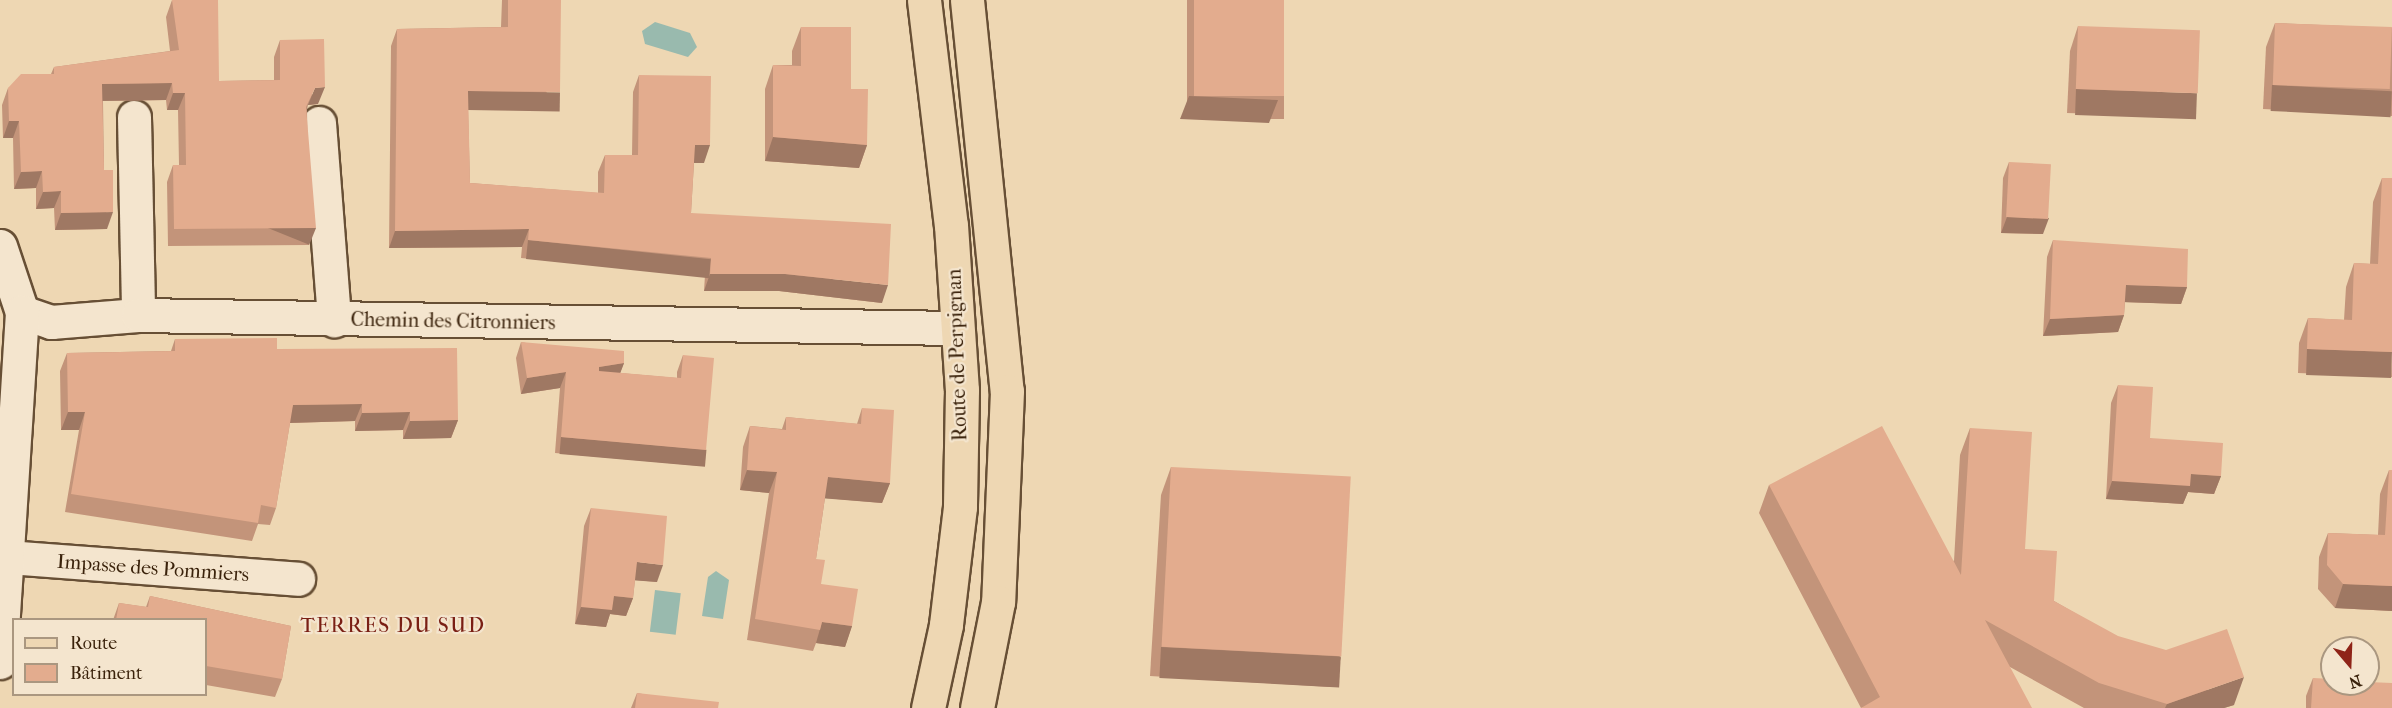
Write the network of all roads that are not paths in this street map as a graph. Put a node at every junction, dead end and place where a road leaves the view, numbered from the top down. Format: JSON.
{"nodes":[{"id":1,"x":924,"y":0,"type":"edge"},
{"id":2,"x":967,"y":0,"type":"edge"},
{"id":3,"x":134,"y":117,"type":"dead end"},
{"id":4,"x":319,"y":123,"type":"dead end"},
{"id":5,"x":0,"y":246,"type":"edge"},
{"id":6,"x":22,"y":312,"type":"junction"},
{"id":7,"x":138,"y":315,"type":"junction"},
{"id":8,"x":334,"y":320,"type":"junction"},
{"id":9,"x":956,"y":328,"type":"junction"},
{"id":10,"x":8,"y":557,"type":"junction"},
{"id":11,"x":298,"y":579,"type":"dead end"},
{"id":12,"x":0,"y":662,"type":"edge"},
{"id":13,"x":928,"y":708,"type":"edge"},
{"id":14,"x":977,"y":708,"type":"edge"}],
"edges":[{"from":1,"to":9,"type":"main road","name":"Route de Perpignan"},
{"from":2,"to":14,"type":"main road"},
{"from":3,"to":7,"type":"street"},
{"from":4,"to":8,"type":"street"},
{"from":5,"to":6,"type":"street"},
{"from":6,"to":7,"type":"street","name":"Chemin des Citronniers"},
{"from":6,"to":10,"type":"street"},
{"from":7,"to":8,"type":"street","name":"Chemin des Citronniers"},
{"from":8,"to":9,"type":"street","name":"Chemin des Citronniers"},
{"from":9,"to":13,"type":"main road","name":"Route de Perpignan"},
{"from":10,"to":11,"type":"street","name":"Impasse des Pommiers"},
{"from":10,"to":12,"type":"street"}]}
